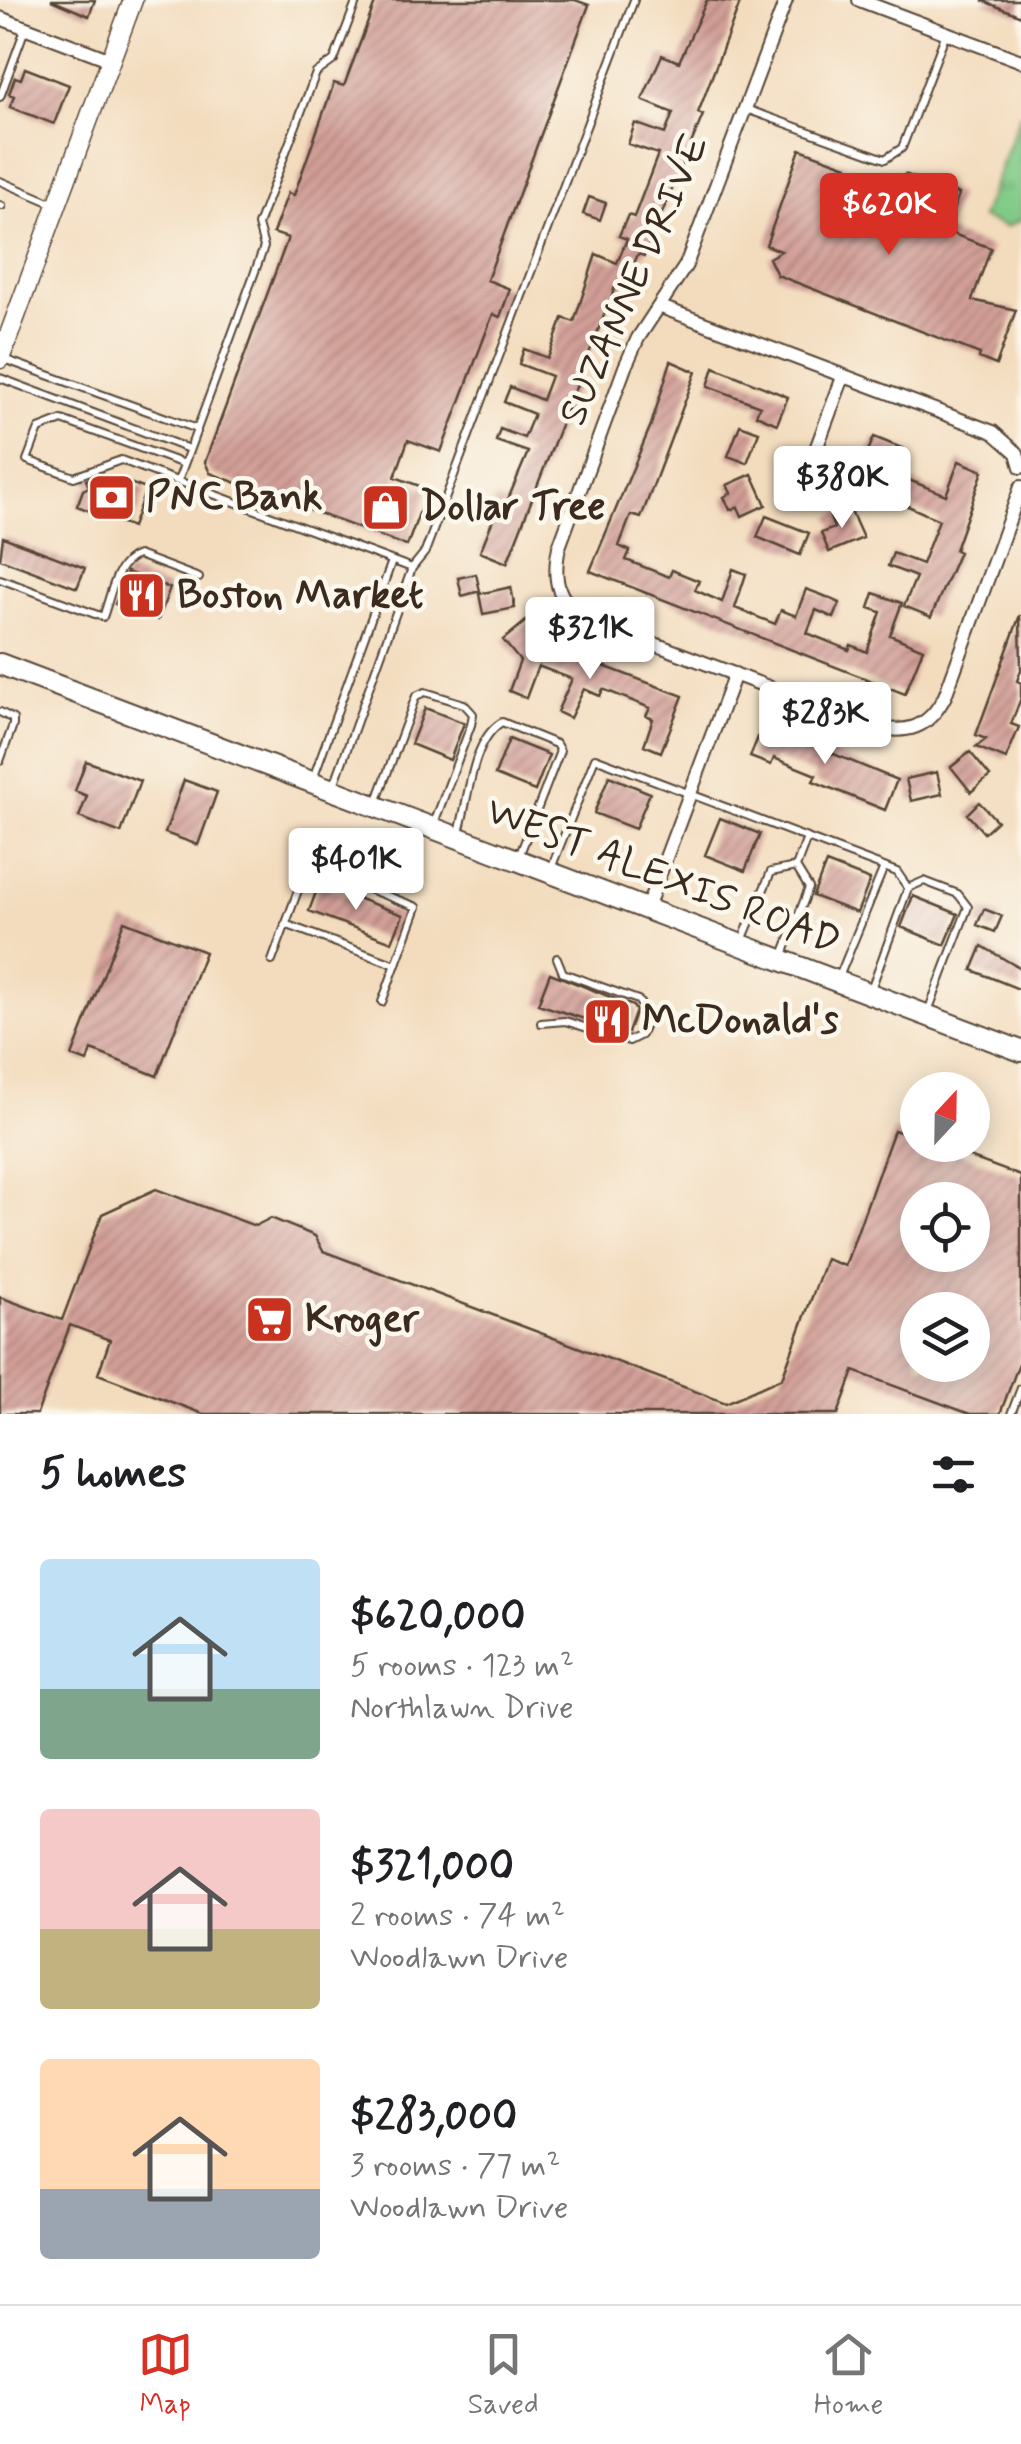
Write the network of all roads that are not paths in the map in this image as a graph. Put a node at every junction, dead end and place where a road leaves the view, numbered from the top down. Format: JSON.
{"nodes":[{"id":1,"x":134,"y":0,"type":"edge"},
{"id":2,"x":357,"y":0,"type":"edge"},
{"id":3,"x":634,"y":0,"type":"edge"},
{"id":4,"x":786,"y":0,"type":"edge"},
{"id":5,"x":859,"y":0,"type":"edge"},
{"id":6,"x":0,"y":18,"type":"edge"},
{"id":7,"x":26,"y":28,"type":"junction"},
{"id":8,"x":946,"y":33,"type":"junction"},
{"id":9,"x":111,"y":60,"type":"junction"},
{"id":10,"x":1021,"y":61,"type":"edge"},
{"id":11,"x":0,"y":97,"type":"edge"},
{"id":12,"x":745,"y":109,"type":"junction"},
{"id":13,"x":0,"y":181,"type":"edge"},
{"id":14,"x":57,"y":206,"type":"junction"},
{"id":15,"x":660,"y":307,"type":"junction"},
{"id":16,"x":0,"y":359,"type":"edge"},
{"id":17,"x":843,"y":376,"type":"junction"},
{"id":18,"x":0,"y":378,"type":"edge"},
{"id":19,"x":197,"y":429,"type":"junction"},
{"id":20,"x":190,"y":449,"type":"junction"},
{"id":21,"x":1019,"y":460,"type":"edge"},
{"id":22,"x":184,"y":464,"type":"junction"},
{"id":23,"x":810,"y":465,"type":"dead end"},
{"id":24,"x":178,"y":481,"type":"junction"},
{"id":25,"x":1021,"y":487,"type":"edge"},
{"id":26,"x":392,"y":561,"type":"junction"},
{"id":27,"x":412,"y":568,"type":"junction"},
{"id":28,"x":199,"y":578,"type":"dead end"},
{"id":29,"x":0,"y":579,"type":"edge"},
{"id":30,"x":2,"y":670,"type":"edge"},
{"id":31,"x":734,"y":674,"type":"junction"},
{"id":32,"x":0,"y":712,"type":"edge"},
{"id":33,"x":466,"y":741,"type":"junction"},
{"id":34,"x":483,"y":748,"type":"junction"},
{"id":35,"x":0,"y":761,"type":"edge"},
{"id":36,"x":311,"y":782,"type":"junction"},
{"id":37,"x":333,"y":790,"type":"junction"},
{"id":38,"x":690,"y":793,"type":"junction"},
{"id":39,"x":376,"y":806,"type":"junction"},
{"id":40,"x":433,"y":827,"type":"junction"},
{"id":41,"x":458,"y":837,"type":"junction"},
{"id":42,"x":807,"y":838,"type":"junction"},
{"id":43,"x":518,"y":859,"type":"junction"},
{"id":44,"x":796,"y":868,"type":"junction"},
{"id":45,"x":884,"y":868,"type":"junction"},
{"id":46,"x":550,"y":872,"type":"junction"},
{"id":47,"x":908,"y":888,"type":"junction"},
{"id":48,"x":647,"y":908,"type":"junction"},
{"id":49,"x":285,"y":924,"type":"junction"},
{"id":50,"x":740,"y":944,"type":"junction"},
{"id":51,"x":557,"y":958,"type":"dead end"},
{"id":52,"x":782,"y":960,"type":"junction"},
{"id":53,"x":272,"y":961,"type":"dead end"},
{"id":54,"x":396,"y":965,"type":"junction"},
{"id":55,"x":837,"y":981,"type":"junction"},
{"id":56,"x":869,"y":993,"type":"junction"},
{"id":57,"x":382,"y":1002,"type":"dead end"},
{"id":58,"x":926,"y":1015,"type":"junction"},
{"id":59,"x":540,"y":1023,"type":"dead end"},
{"id":60,"x":1021,"y":1051,"type":"edge"},
{"id":61,"x":1021,"y":1388,"type":"edge"},
{"id":62,"x":1011,"y":1414,"type":"edge"}],
"edges":[{"from":1,"to":9,"type":"main road"},
{"from":2,"to":19,"type":"lane"},
{"from":3,"to":27,"type":"lane"},
{"from":4,"to":12,"type":"street","name":"SUZANNE DRIVE"},
{"from":5,"to":8,"type":"street"},
{"from":6,"to":7,"type":"street"},
{"from":7,"to":9,"type":"street"},
{"from":7,"to":11,"type":"lane"},
{"from":8,"to":10,"type":"street"},
{"from":8,"to":12,"type":"lane"},
{"from":9,"to":14,"type":"main road"},
{"from":12,"to":15,"type":"street","name":"SUZANNE DRIVE"},
{"from":13,"to":14,"type":"lane"},
{"from":14,"to":16,"type":"main road"},
{"from":15,"to":17,"type":"street"},
{"from":15,"to":31,"type":"street","name":"SUZANNE DRIVE"},
{"from":16,"to":19,"type":"lane"},
{"from":17,"to":21,"type":"street"},
{"from":17,"to":23,"type":"street"},
{"from":18,"to":20,"type":"lane"},
{"from":19,"to":20,"type":"lane"},
{"from":20,"to":22,"type":"lane"},
{"from":22,"to":24,"type":"lane"},
{"from":22,"to":24,"type":"lane"},
{"from":24,"to":26,"type":"lane"},
{"from":25,"to":31,"type":"street"},
{"from":26,"to":27,"type":"lane"},
{"from":26,"to":36,"type":"lane"},
{"from":27,"to":37,"type":"lane"},
{"from":28,"to":29,"type":"lane"},
{"from":30,"to":36,"type":"main road","name":"WEST ALEXIS ROAD"},
{"from":31,"to":38,"type":"street"},
{"from":32,"to":35,"type":"lane"},
{"from":33,"to":34,"type":"lane"},
{"from":33,"to":39,"type":"lane"},
{"from":33,"to":40,"type":"lane"},
{"from":34,"to":41,"type":"lane"},
{"from":34,"to":43,"type":"lane"},
{"from":36,"to":37,"type":"main road","name":"WEST ALEXIS ROAD"},
{"from":37,"to":39,"type":"main road","name":"WEST ALEXIS ROAD"},
{"from":38,"to":42,"type":"lane"},
{"from":38,"to":46,"type":"lane"},
{"from":38,"to":48,"type":"street"},
{"from":39,"to":40,"type":"main road","name":"WEST ALEXIS ROAD"},
{"from":40,"to":41,"type":"main road","name":"WEST ALEXIS ROAD"},
{"from":41,"to":43,"type":"main road","name":"WEST ALEXIS ROAD"},
{"from":42,"to":44,"type":"lane"},
{"from":42,"to":45,"type":"lane"},
{"from":43,"to":46,"type":"main road","name":"WEST ALEXIS ROAD"},
{"from":44,"to":50,"type":"lane"},
{"from":44,"to":52,"type":"lane"},
{"from":45,"to":47,"type":"lane"},
{"from":45,"to":55,"type":"lane"},
{"from":46,"to":48,"type":"main road","name":"WEST ALEXIS ROAD"},
{"from":47,"to":56,"type":"lane"},
{"from":47,"to":58,"type":"lane"},
{"from":48,"to":50,"type":"main road","name":"WEST ALEXIS ROAD"},
{"from":49,"to":53,"type":"lane"},
{"from":49,"to":54,"type":"lane"},
{"from":49,"to":54,"type":"lane"},
{"from":50,"to":52,"type":"main road","name":"WEST ALEXIS ROAD"},
{"from":51,"to":59,"type":"lane"},
{"from":52,"to":55,"type":"main road","name":"WEST ALEXIS ROAD"},
{"from":54,"to":57,"type":"lane"},
{"from":55,"to":56,"type":"main road","name":"WEST ALEXIS ROAD"},
{"from":56,"to":58,"type":"main road","name":"WEST ALEXIS ROAD"},
{"from":58,"to":60,"type":"main road","name":"WEST ALEXIS ROAD"},
{"from":61,"to":62,"type":"lane"}]}
